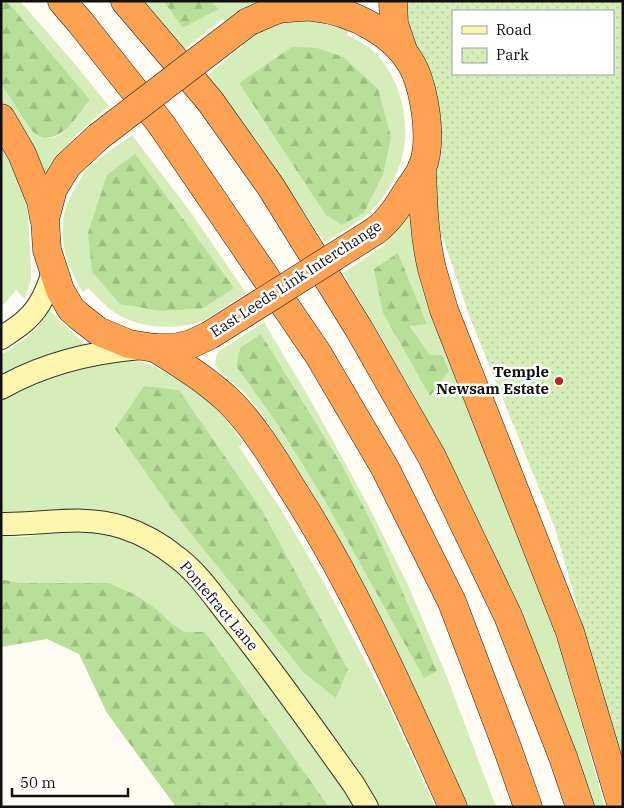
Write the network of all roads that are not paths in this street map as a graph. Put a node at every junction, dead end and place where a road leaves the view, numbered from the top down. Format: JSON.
{"nodes":[{"id":1,"x":62,"y":1,"type":"edge"},
{"id":2,"x":125,"y":1,"type":"edge"},
{"id":3,"x":393,"y":1,"type":"edge"},
{"id":4,"x":279,"y":4,"type":"edge"},
{"id":5,"x":404,"y":54,"type":"junction"},
{"id":6,"x":1,"y":118,"type":"edge"},
{"id":7,"x":422,"y":168,"type":"junction"},
{"id":8,"x":44,"y":219,"type":"junction"},
{"id":9,"x":53,"y":272,"type":"junction"},
{"id":10,"x":1,"y":338,"type":"edge"},
{"id":11,"x":151,"y":348,"type":"junction"},
{"id":12,"x":1,"y":388,"type":"edge"},
{"id":13,"x":1,"y":524,"type":"edge"},
{"id":14,"x":367,"y":807,"type":"edge"},
{"id":15,"x":453,"y":807,"type":"edge"},
{"id":16,"x":528,"y":807,"type":"edge"},
{"id":17,"x":580,"y":807,"type":"edge"},
{"id":18,"x":622,"y":807,"type":"edge"}],
"edges":[{"from":1,"to":16,"type":"highway"},
{"from":2,"to":17,"type":"highway"},
{"from":3,"to":5,"type":"highway"},
{"from":4,"to":5,"type":"highway","name":"East Leeds Link Interchange"},
{"from":4,"to":8,"type":"highway","name":"East Leeds Link Interchange","bridge":true},
{"from":5,"to":7,"type":"highway","name":"East Leeds Link Interchange"},
{"from":6,"to":8,"type":"highway"},
{"from":7,"to":11,"type":"highway","name":"East Leeds Link Interchange","bridge":true},
{"from":7,"to":18,"type":"highway"},
{"from":8,"to":9,"type":"highway","name":"East Leeds Link Interchange"},
{"from":9,"to":10,"type":"street"},
{"from":9,"to":11,"type":"highway","name":"East Leeds Link Interchange"},
{"from":11,"to":12,"type":"street"},
{"from":11,"to":15,"type":"highway"},
{"from":13,"to":14,"type":"street","name":"Pontefract Lane"}]}
